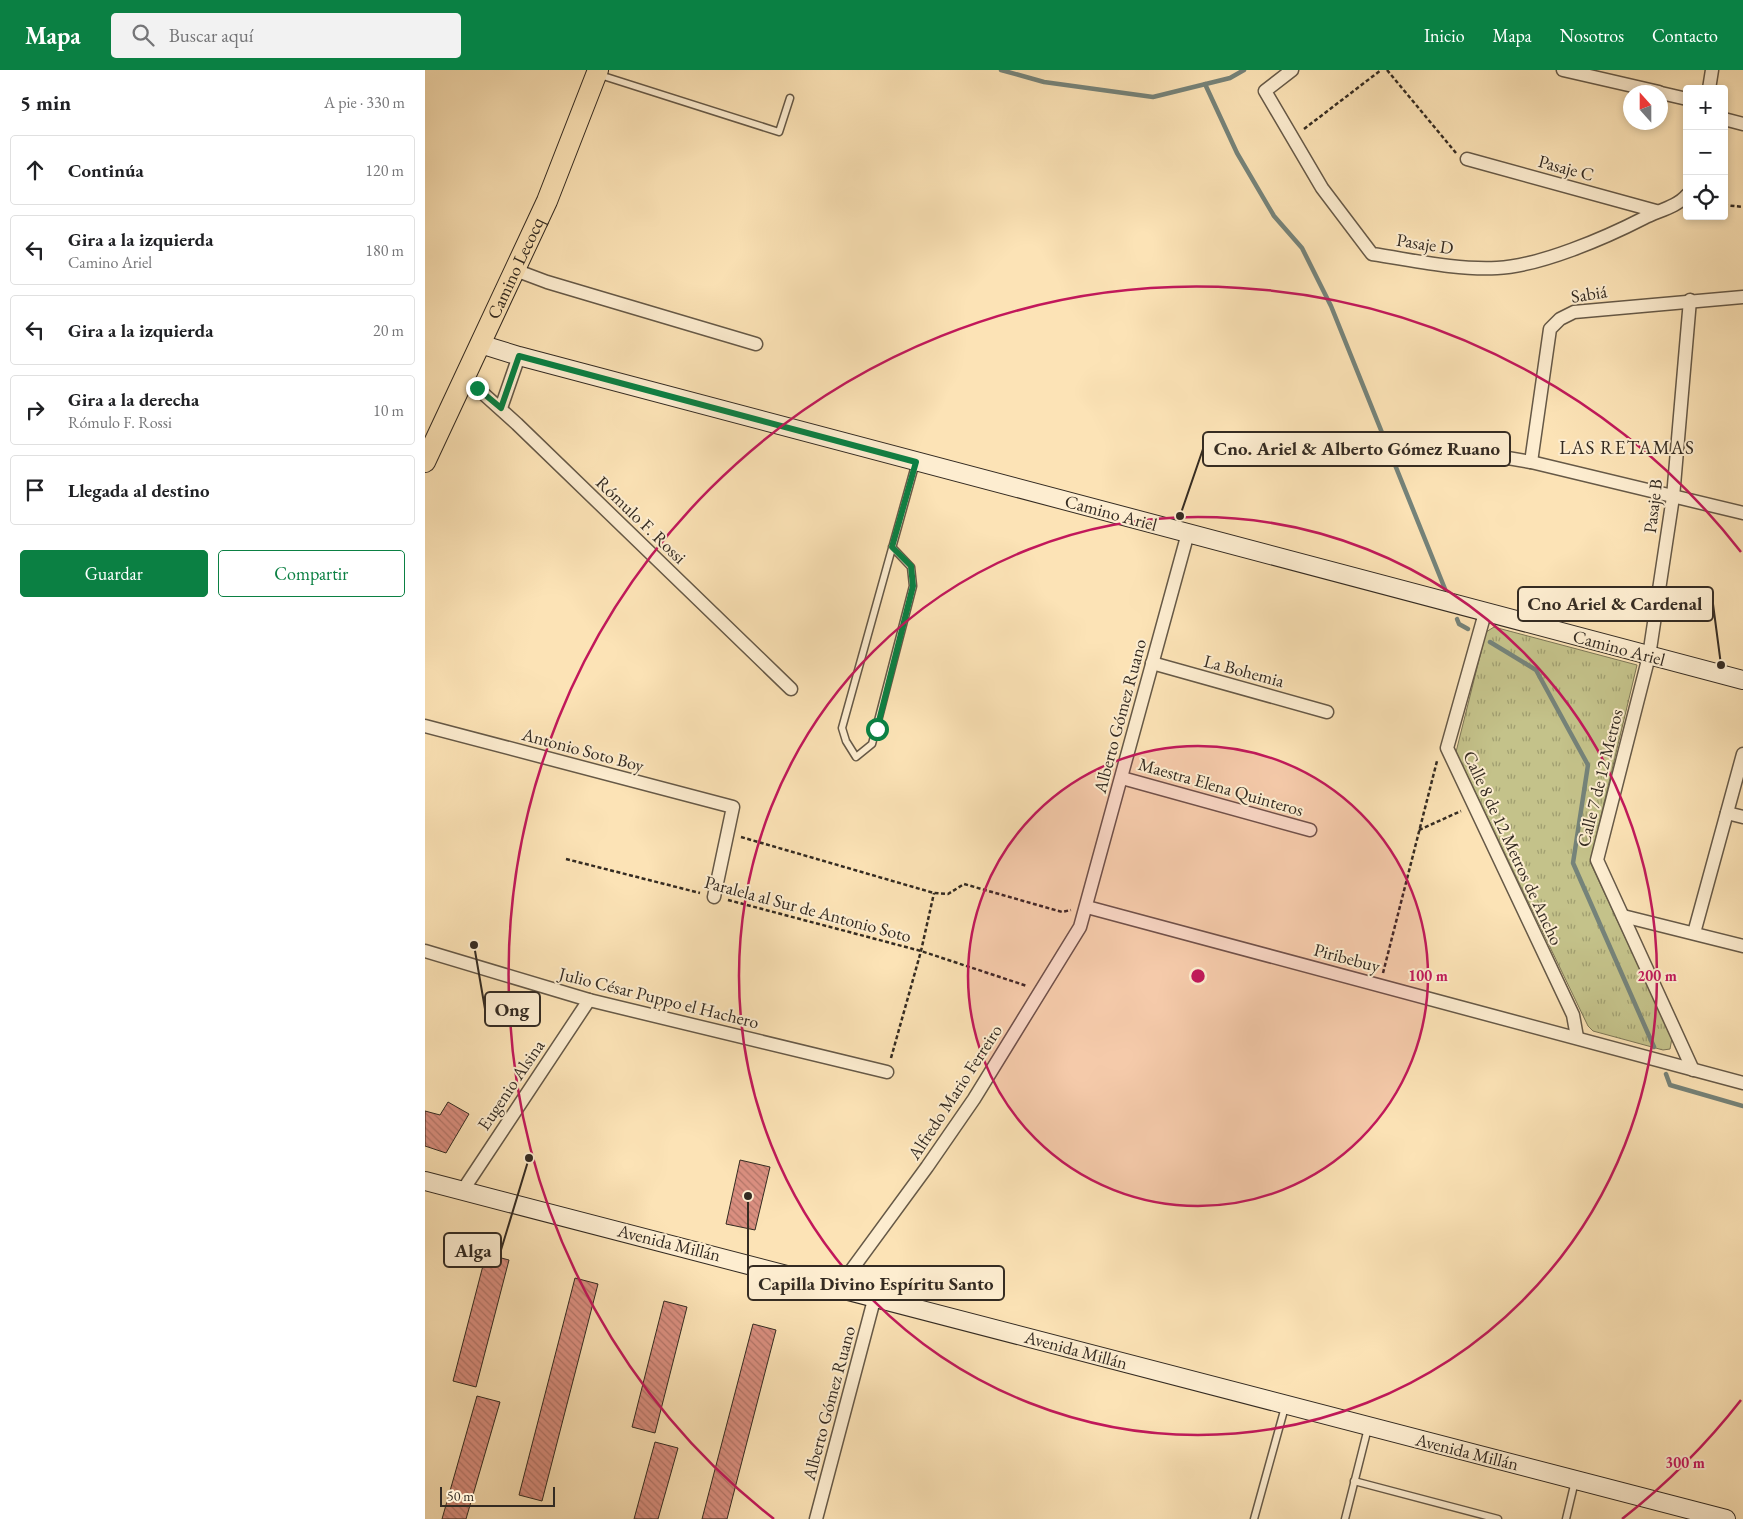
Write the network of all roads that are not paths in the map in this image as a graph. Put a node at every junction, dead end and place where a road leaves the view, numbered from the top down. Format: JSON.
{"nodes":[{"id":1,"x":1292,"y":70,"type":"edge"},
{"id":2,"x":1563,"y":70,"type":"edge"},
{"id":3,"x":1713,"y":70,"type":"edge"},
{"id":4,"x":597,"y":72,"type":"edge"},
{"id":5,"x":1626,"y":85,"type":"edge"},
{"id":6,"x":1710,"y":85,"type":"edge"},
{"id":7,"x":1668,"y":95,"type":"edge"},
{"id":8,"x":790,"y":98,"type":"dead end"},
{"id":9,"x":1683,"y":98,"type":"edge"},
{"id":10,"x":1728,"y":120,"type":"edge"},
{"id":11,"x":1743,"y":124,"type":"edge"},
{"id":12,"x":1467,"y":158,"type":"road end"},
{"id":13,"x":1683,"y":201,"type":"edge"},
{"id":14,"x":1656,"y":211,"type":"junction"},
{"id":15,"x":515,"y":270,"type":"junction"},
{"id":16,"x":1743,"y":297,"type":"edge"},
{"id":17,"x":1690,"y":300,"type":"junction"},
{"id":18,"x":480,"y":344,"type":"junction"},
{"id":19,"x":756,"y":344,"type":"dead end"},
{"id":20,"x":519,"y":356,"type":"junction"},
{"id":21,"x":463,"y":380,"type":"junction"},
{"id":22,"x":501,"y":408,"type":"junction"},
{"id":23,"x":430,"y":439,"type":"edge"},
{"id":24,"x":1461,"y":450,"type":"dead end"},
{"id":25,"x":425,"y":462,"type":"edge"},
{"id":26,"x":916,"y":462,"type":"junction"},
{"id":27,"x":1531,"y":462,"type":"junction"},
{"id":28,"x":1673,"y":497,"type":"junction"},
{"id":29,"x":1743,"y":513,"type":"edge"},
{"id":30,"x":1188,"y":533,"type":"junction"},
{"id":31,"x":892,"y":547,"type":"junction"},
{"id":32,"x":1485,"y":613,"type":"junction"},
{"id":33,"x":1649,"y":656,"type":"junction"},
{"id":34,"x":1152,"y":663,"type":"junction"},
{"id":35,"x":1743,"y":680,"type":"edge"},
{"id":36,"x":791,"y":689,"type":"dead end"},
{"id":37,"x":1327,"y":712,"type":"dead end"},
{"id":38,"x":425,"y":726,"type":"edge"},
{"id":39,"x":1743,"y":754,"type":"edge"},
{"id":40,"x":1122,"y":778,"type":"junction"},
{"id":41,"x":1727,"y":812,"type":"junction"},
{"id":42,"x":1743,"y":817,"type":"edge"},
{"id":43,"x":1311,"y":830,"type":"dead end"},
{"id":44,"x":715,"y":897,"type":"road end"},
{"id":45,"x":1087,"y":907,"type":"junction"},
{"id":46,"x":1623,"y":916,"type":"junction"},
{"id":47,"x":1694,"y":933,"type":"junction"},
{"id":48,"x":1743,"y":946,"type":"edge"},
{"id":49,"x":425,"y":952,"type":"edge"},
{"id":50,"x":589,"y":1000,"type":"junction"},
{"id":51,"x":1577,"y":1037,"type":"junction"},
{"id":52,"x":1693,"y":1070,"type":"junction"},
{"id":53,"x":887,"y":1072,"type":"road end"},
{"id":54,"x":1743,"y":1083,"type":"edge"},
{"id":55,"x":425,"y":1180,"type":"edge"},
{"id":56,"x":463,"y":1190,"type":"junction"},
{"id":57,"x":839,"y":1287,"type":"junction"},
{"id":58,"x":875,"y":1296,"type":"junction"},
{"id":59,"x":1286,"y":1405,"type":"junction"},
{"id":60,"x":1369,"y":1427,"type":"junction"},
{"id":61,"x":1575,"y":1480,"type":"junction"},
{"id":62,"x":1354,"y":1481,"type":"junction"},
{"id":63,"x":816,"y":1519,"type":"edge"},
{"id":64,"x":1254,"y":1519,"type":"edge"},
{"id":65,"x":1345,"y":1519,"type":"edge"},
{"id":66,"x":1498,"y":1519,"type":"edge"},
{"id":67,"x":1566,"y":1519,"type":"edge"},
{"id":68,"x":1726,"y":1519,"type":"edge"}],
"edges":[{"from":1,"to":14,"type":"street","name":"Pasaje D"},
{"from":2,"to":5,"type":"street"},
{"from":3,"to":6,"type":"street"},
{"from":4,"to":8,"type":"lane"},
{"from":4,"to":15,"type":"main road","name":"Camino Lecocq"},
{"from":7,"to":9,"type":"street"},
{"from":10,"to":11,"type":"street"},
{"from":12,"to":14,"type":"street","name":"Pasaje C"},
{"from":13,"to":14,"type":"street","name":"Pasaje D"},
{"from":15,"to":18,"type":"main road","name":"Camino Lecocq"},
{"from":15,"to":19,"type":"street"},
{"from":16,"to":17,"type":"street","name":"Sabiá"},
{"from":17,"to":27,"type":"street","name":"Sabiá"},
{"from":17,"to":28,"type":"street","name":"Pasaje B"},
{"from":18,"to":20,"type":"street","name":"Camino Ariel"},
{"from":18,"to":21,"type":"main road","name":"Camino Lecocq"},
{"from":20,"to":22,"type":"street"},
{"from":20,"to":26,"type":"street","name":"Camino Ariel"},
{"from":21,"to":22,"type":"street","name":"Rómulo F. Rossi"},
{"from":21,"to":23,"type":"main road","name":"Camino Lecocq"},
{"from":22,"to":36,"type":"street","name":"Rómulo F. Rossi"},
{"from":23,"to":25,"type":"main road","name":"Camino Lecocq"},
{"from":24,"to":27,"type":"street"},
{"from":26,"to":30,"type":"street","name":"Camino Ariel"},
{"from":26,"to":31,"type":"lane"},
{"from":27,"to":28,"type":"street"},
{"from":28,"to":29,"type":"street"},
{"from":28,"to":33,"type":"street","name":"Pasaje B"},
{"from":30,"to":32,"type":"street","name":"Camino Ariel"},
{"from":30,"to":34,"type":"street","name":"Alberto Gómez Ruano"},
{"from":31,"to":31,"type":"lane"},
{"from":32,"to":33,"type":"street","name":"Camino Ariel"},
{"from":32,"to":51,"type":"street","name":"Calle 8 de 12 Metros de Ancho"},
{"from":33,"to":35,"type":"street","name":"Camino Ariel"},
{"from":33,"to":46,"type":"street","name":"Calle 7 de 12 Metros"},
{"from":34,"to":37,"type":"street","name":"La Bohemia"},
{"from":34,"to":40,"type":"street","name":"Alberto Gómez Ruano"},
{"from":38,"to":44,"type":"street","name":"Antonio Soto Boy"},
{"from":39,"to":41,"type":"street"},
{"from":40,"to":43,"type":"street","name":"Maestra Elena Quinteros"},
{"from":40,"to":45,"type":"street","name":"Alberto Gómez Ruano"},
{"from":41,"to":42,"type":"street"},
{"from":41,"to":47,"type":"street"},
{"from":45,"to":51,"type":"street","name":"Piribebuy"},
{"from":45,"to":57,"type":"street","name":"Alfredo Mario Ferreiro"},
{"from":46,"to":47,"type":"street"},
{"from":46,"to":52,"type":"street","name":"Calle 7 de 12 Metros"},
{"from":47,"to":48,"type":"street"},
{"from":49,"to":50,"type":"street","name":"Julio César Puppo el Hachero"},
{"from":50,"to":53,"type":"street","name":"Julio César Puppo el Hachero"},
{"from":50,"to":56,"type":"street","name":"Eugenio Alsina"},
{"from":51,"to":52,"type":"street","name":"Piribebuy"},
{"from":52,"to":54,"type":"street","name":"Piribebuy"},
{"from":55,"to":56,"type":"street","name":"Avenida Millán"},
{"from":56,"to":57,"type":"street","name":"Avenida Millán"},
{"from":57,"to":58,"type":"street","name":"Avenida Millán"},
{"from":58,"to":59,"type":"street","name":"Avenida Millán"},
{"from":58,"to":63,"type":"street","name":"Alberto Gómez Ruano"},
{"from":59,"to":60,"type":"street","name":"Avenida Millán"},
{"from":59,"to":64,"type":"lane"},
{"from":60,"to":61,"type":"street","name":"Avenida Millán"},
{"from":60,"to":62,"type":"lane"},
{"from":61,"to":67,"type":"lane"},
{"from":61,"to":68,"type":"street","name":"Avenida Millán"},
{"from":62,"to":65,"type":"lane"},
{"from":62,"to":66,"type":"lane"}]}
